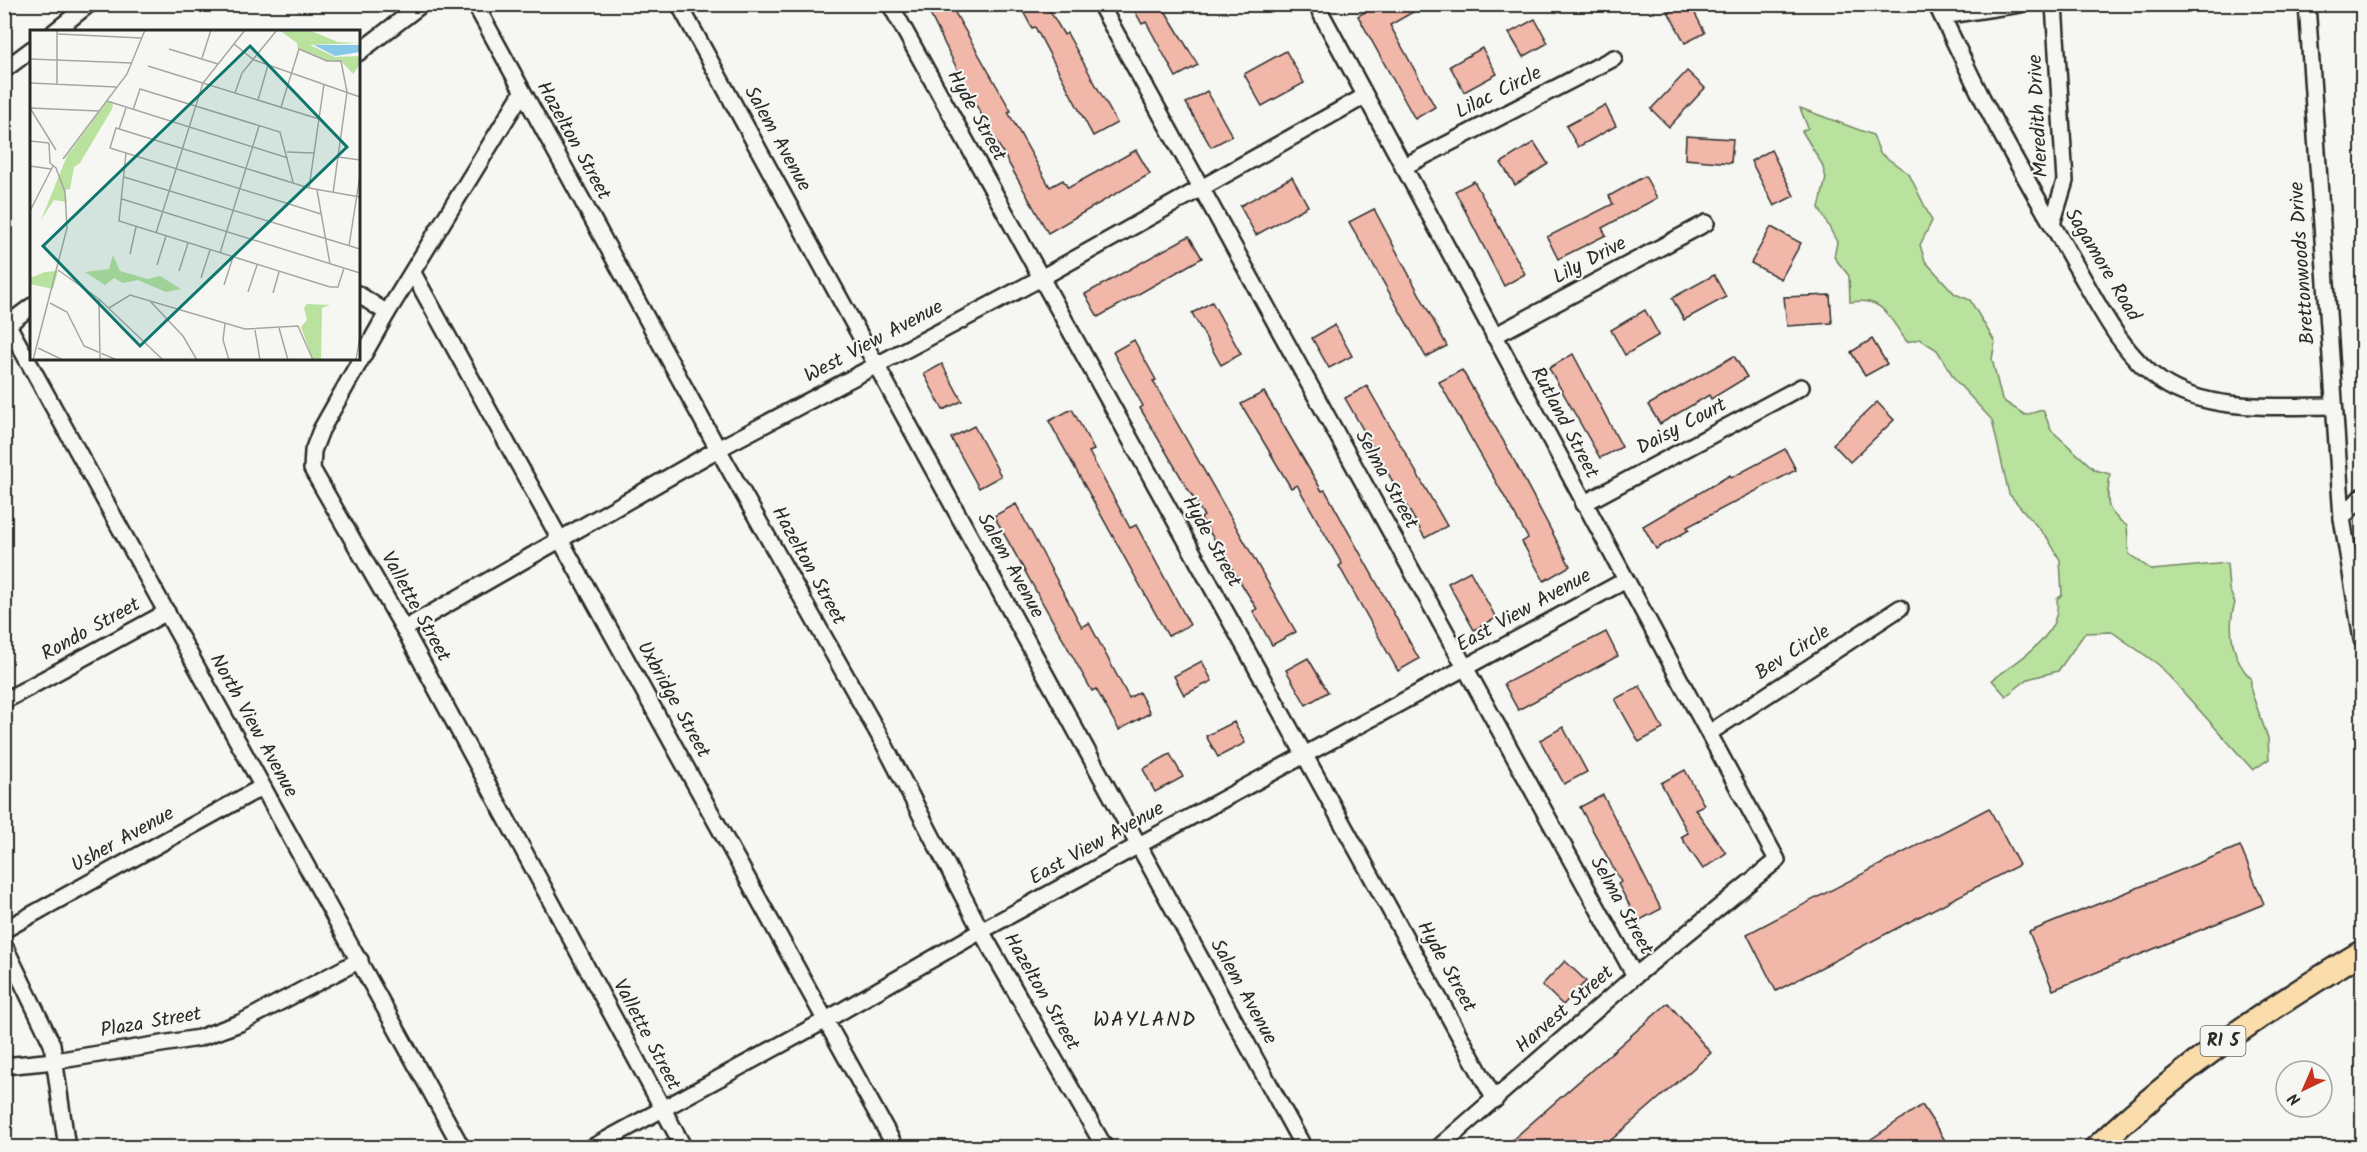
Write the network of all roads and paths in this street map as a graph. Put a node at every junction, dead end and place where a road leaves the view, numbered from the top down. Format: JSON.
{"nodes":[{"id":1,"x":89,"y":4,"type":"edge"},
{"id":2,"x":422,"y":4,"type":"edge"},
{"id":3,"x":476,"y":4,"type":"edge"},
{"id":4,"x":679,"y":4,"type":"edge"},
{"id":5,"x":890,"y":4,"type":"edge"},
{"id":6,"x":1100,"y":4,"type":"edge"},
{"id":7,"x":1316,"y":4,"type":"edge"},
{"id":8,"x":2020,"y":4,"type":"edge"},
{"id":9,"x":2054,"y":4,"type":"edge"},
{"id":10,"x":2307,"y":4,"type":"edge"},
{"id":11,"x":1939,"y":10,"type":"edge"},
{"id":12,"x":56,"y":30,"type":"edge"},
{"id":13,"x":30,"y":50,"type":"edge"},
{"id":14,"x":360,"y":51,"type":"edge"},
{"id":15,"x":1614,"y":58,"type":"dead end"},
{"id":16,"x":4,"y":70,"type":"edge"},
{"id":17,"x":522,"y":93,"type":"junction"},
{"id":18,"x":1365,"y":96,"type":"junction"},
{"id":19,"x":1403,"y":166,"type":"junction"},
{"id":20,"x":1201,"y":188,"type":"junction"},
{"id":21,"x":1706,"y":224,"type":"dead end"},
{"id":22,"x":2052,"y":224,"type":"junction"},
{"id":23,"x":413,"y":273,"type":"junction"},
{"id":24,"x":1041,"y":278,"type":"junction"},
{"id":25,"x":360,"y":295,"type":"edge"},
{"id":26,"x":30,"y":308,"type":"edge"},
{"id":27,"x":387,"y":313,"type":"junction"},
{"id":28,"x":6,"y":326,"type":"edge"},
{"id":29,"x":1494,"y":336,"type":"junction"},
{"id":30,"x":876,"y":365,"type":"junction"},
{"id":31,"x":1802,"y":387,"type":"dead end"},
{"id":32,"x":2334,"y":406,"type":"junction"},
{"id":33,"x":718,"y":449,"type":"junction"},
{"id":34,"x":2362,"y":496,"type":"edge"},
{"id":35,"x":1583,"y":504,"type":"junction"},
{"id":36,"x":2342,"y":518,"type":"junction"},
{"id":37,"x":560,"y":538,"type":"junction"},
{"id":38,"x":1624,"y":580,"type":"junction"},
{"id":39,"x":1900,"y":608,"type":"dead end"},
{"id":40,"x":167,"y":612,"type":"junction"},
{"id":41,"x":404,"y":629,"type":"junction"},
{"id":42,"x":2362,"y":640,"type":"edge"},
{"id":43,"x":1465,"y":667,"type":"junction"},
{"id":44,"x":4,"y":701,"type":"edge"},
{"id":45,"x":1709,"y":733,"type":"junction"},
{"id":46,"x":1305,"y":756,"type":"junction"},
{"id":47,"x":262,"y":787,"type":"junction"},
{"id":48,"x":1138,"y":845,"type":"junction"},
{"id":49,"x":1777,"y":860,"type":"joint"},
{"id":50,"x":4,"y":930,"type":"edge"},
{"id":51,"x":981,"y":931,"type":"junction"},
{"id":52,"x":4,"y":945,"type":"edge"},
{"id":53,"x":2362,"y":952,"type":"edge"},
{"id":54,"x":360,"y":960,"type":"junction"},
{"id":55,"x":1635,"y":976,"type":"junction"},
{"id":56,"x":826,"y":1020,"type":"junction"},
{"id":57,"x":55,"y":1061,"type":"junction"},
{"id":58,"x":4,"y":1066,"type":"edge"},
{"id":59,"x":1495,"y":1100,"type":"junction"},
{"id":60,"x":662,"y":1110,"type":"junction"},
{"id":61,"x":67,"y":1148,"type":"edge"},
{"id":62,"x":462,"y":1148,"type":"edge"},
{"id":63,"x":591,"y":1148,"type":"edge"},
{"id":64,"x":684,"y":1148,"type":"edge"},
{"id":65,"x":896,"y":1148,"type":"edge"},
{"id":66,"x":1105,"y":1148,"type":"edge"},
{"id":67,"x":1304,"y":1148,"type":"edge"},
{"id":68,"x":1438,"y":1148,"type":"edge"},
{"id":69,"x":2096,"y":1148,"type":"edge"}],
"edges":[{"from":1,"to":12,"type":"street"},
{"from":2,"to":14,"type":"street"},
{"from":3,"to":17,"type":"street","name":"Hazelton Street"},
{"from":4,"to":30,"type":"street","name":"Salem Avenue"},
{"from":5,"to":24,"type":"street","name":"Hyde Street"},
{"from":6,"to":20,"type":"street","name":"Selma Street"},
{"from":7,"to":18,"type":"street","name":"Rutland Street"},
{"from":8,"to":11,"type":"street"},
{"from":9,"to":22,"type":"street","name":"Meredith Drive"},
{"from":10,"to":32,"type":"street","name":"Brettonwoods Drive"},
{"from":11,"to":22,"type":"street","name":"Sagamore Road"},
{"from":13,"to":16,"type":"street"},
{"from":15,"to":19,"type":"street","name":"Lilac Circle"},
{"from":17,"to":23,"type":"street","name":"Vallette Street"},
{"from":17,"to":33,"type":"street","name":"Hazelton Street"},
{"from":18,"to":19,"type":"street","name":"Rutland Street"},
{"from":18,"to":20,"type":"street","name":"West View Avenue"},
{"from":19,"to":29,"type":"street","name":"Rutland Street"},
{"from":20,"to":24,"type":"street","name":"West View Avenue"},
{"from":20,"to":43,"type":"street","name":"Selma Street"},
{"from":21,"to":29,"type":"street","name":"Lily Drive"},
{"from":22,"to":32,"type":"street","name":"Sagamore Road"},
{"from":23,"to":27,"type":"street","name":"Vallette Street"},
{"from":23,"to":37,"type":"street","name":"Uxbridge Street"},
{"from":24,"to":30,"type":"street","name":"West View Avenue"},
{"from":24,"to":46,"type":"street","name":"Hyde Street"},
{"from":25,"to":27,"type":"street"},
{"from":26,"to":28,"type":"street"},
{"from":27,"to":41,"type":"street","name":"Vallette Street"},
{"from":28,"to":40,"type":"street","name":"North View Avenue"},
{"from":29,"to":35,"type":"street","name":"Rutland Street"},
{"from":30,"to":33,"type":"street","name":"West View Avenue"},
{"from":30,"to":48,"type":"street","name":"Salem Avenue"},
{"from":31,"to":35,"type":"street","name":"Daisy Court"},
{"from":32,"to":36,"type":"street","name":"Brettonwoods Drive"},
{"from":33,"to":37,"type":"street","name":"West View Avenue"},
{"from":33,"to":51,"type":"street","name":"Hazelton Street"},
{"from":34,"to":36,"type":"street"},
{"from":35,"to":38,"type":"street","name":"Rutland Street"},
{"from":36,"to":42,"type":"street","name":"Brettonwoods Drive"},
{"from":37,"to":41,"type":"street","name":"West View Avenue"},
{"from":37,"to":56,"type":"street","name":"Uxbridge Street"},
{"from":38,"to":43,"type":"street","name":"East View Avenue"},
{"from":38,"to":45,"type":"street","name":"Rutland Street"},
{"from":39,"to":45,"type":"street","name":"Bev Circle"},
{"from":40,"to":44,"type":"street","name":"Rondo Street"},
{"from":40,"to":47,"type":"street","name":"North View Avenue"},
{"from":41,"to":60,"type":"street","name":"Vallette Street"},
{"from":43,"to":46,"type":"street","name":"East View Avenue"},
{"from":43,"to":55,"type":"street","name":"Selma Street"},
{"from":45,"to":49,"type":"street","name":"Rutland Street"},
{"from":46,"to":48,"type":"street","name":"East View Avenue"},
{"from":46,"to":59,"type":"street","name":"Hyde Street"},
{"from":47,"to":50,"type":"street","name":"Usher Avenue"},
{"from":47,"to":54,"type":"street","name":"North View Avenue"},
{"from":48,"to":51,"type":"street","name":"East View Avenue"},
{"from":48,"to":67,"type":"street","name":"Salem Avenue"},
{"from":49,"to":55,"type":"street","name":"Harvest Street"},
{"from":51,"to":56,"type":"street","name":"East View Avenue"},
{"from":51,"to":66,"type":"street","name":"Hazelton Street"},
{"from":52,"to":57,"type":"street"},
{"from":53,"to":69,"type":"main road","number":"RI 5"},
{"from":54,"to":57,"type":"street","name":"Plaza Street"},
{"from":54,"to":62,"type":"street","name":"North View Avenue"},
{"from":55,"to":59,"type":"street","name":"Harvest Street"},
{"from":56,"to":60,"type":"street","name":"East View Avenue"},
{"from":56,"to":65,"type":"street","name":"Uxbridge Street"},
{"from":57,"to":58,"type":"street","name":"Plaza Street"},
{"from":57,"to":61,"type":"street"},
{"from":59,"to":68,"type":"street","name":"Harvest Street"},
{"from":60,"to":63,"type":"street","name":"East View Avenue"},
{"from":60,"to":64,"type":"street","name":"Vallette Street"}]}
